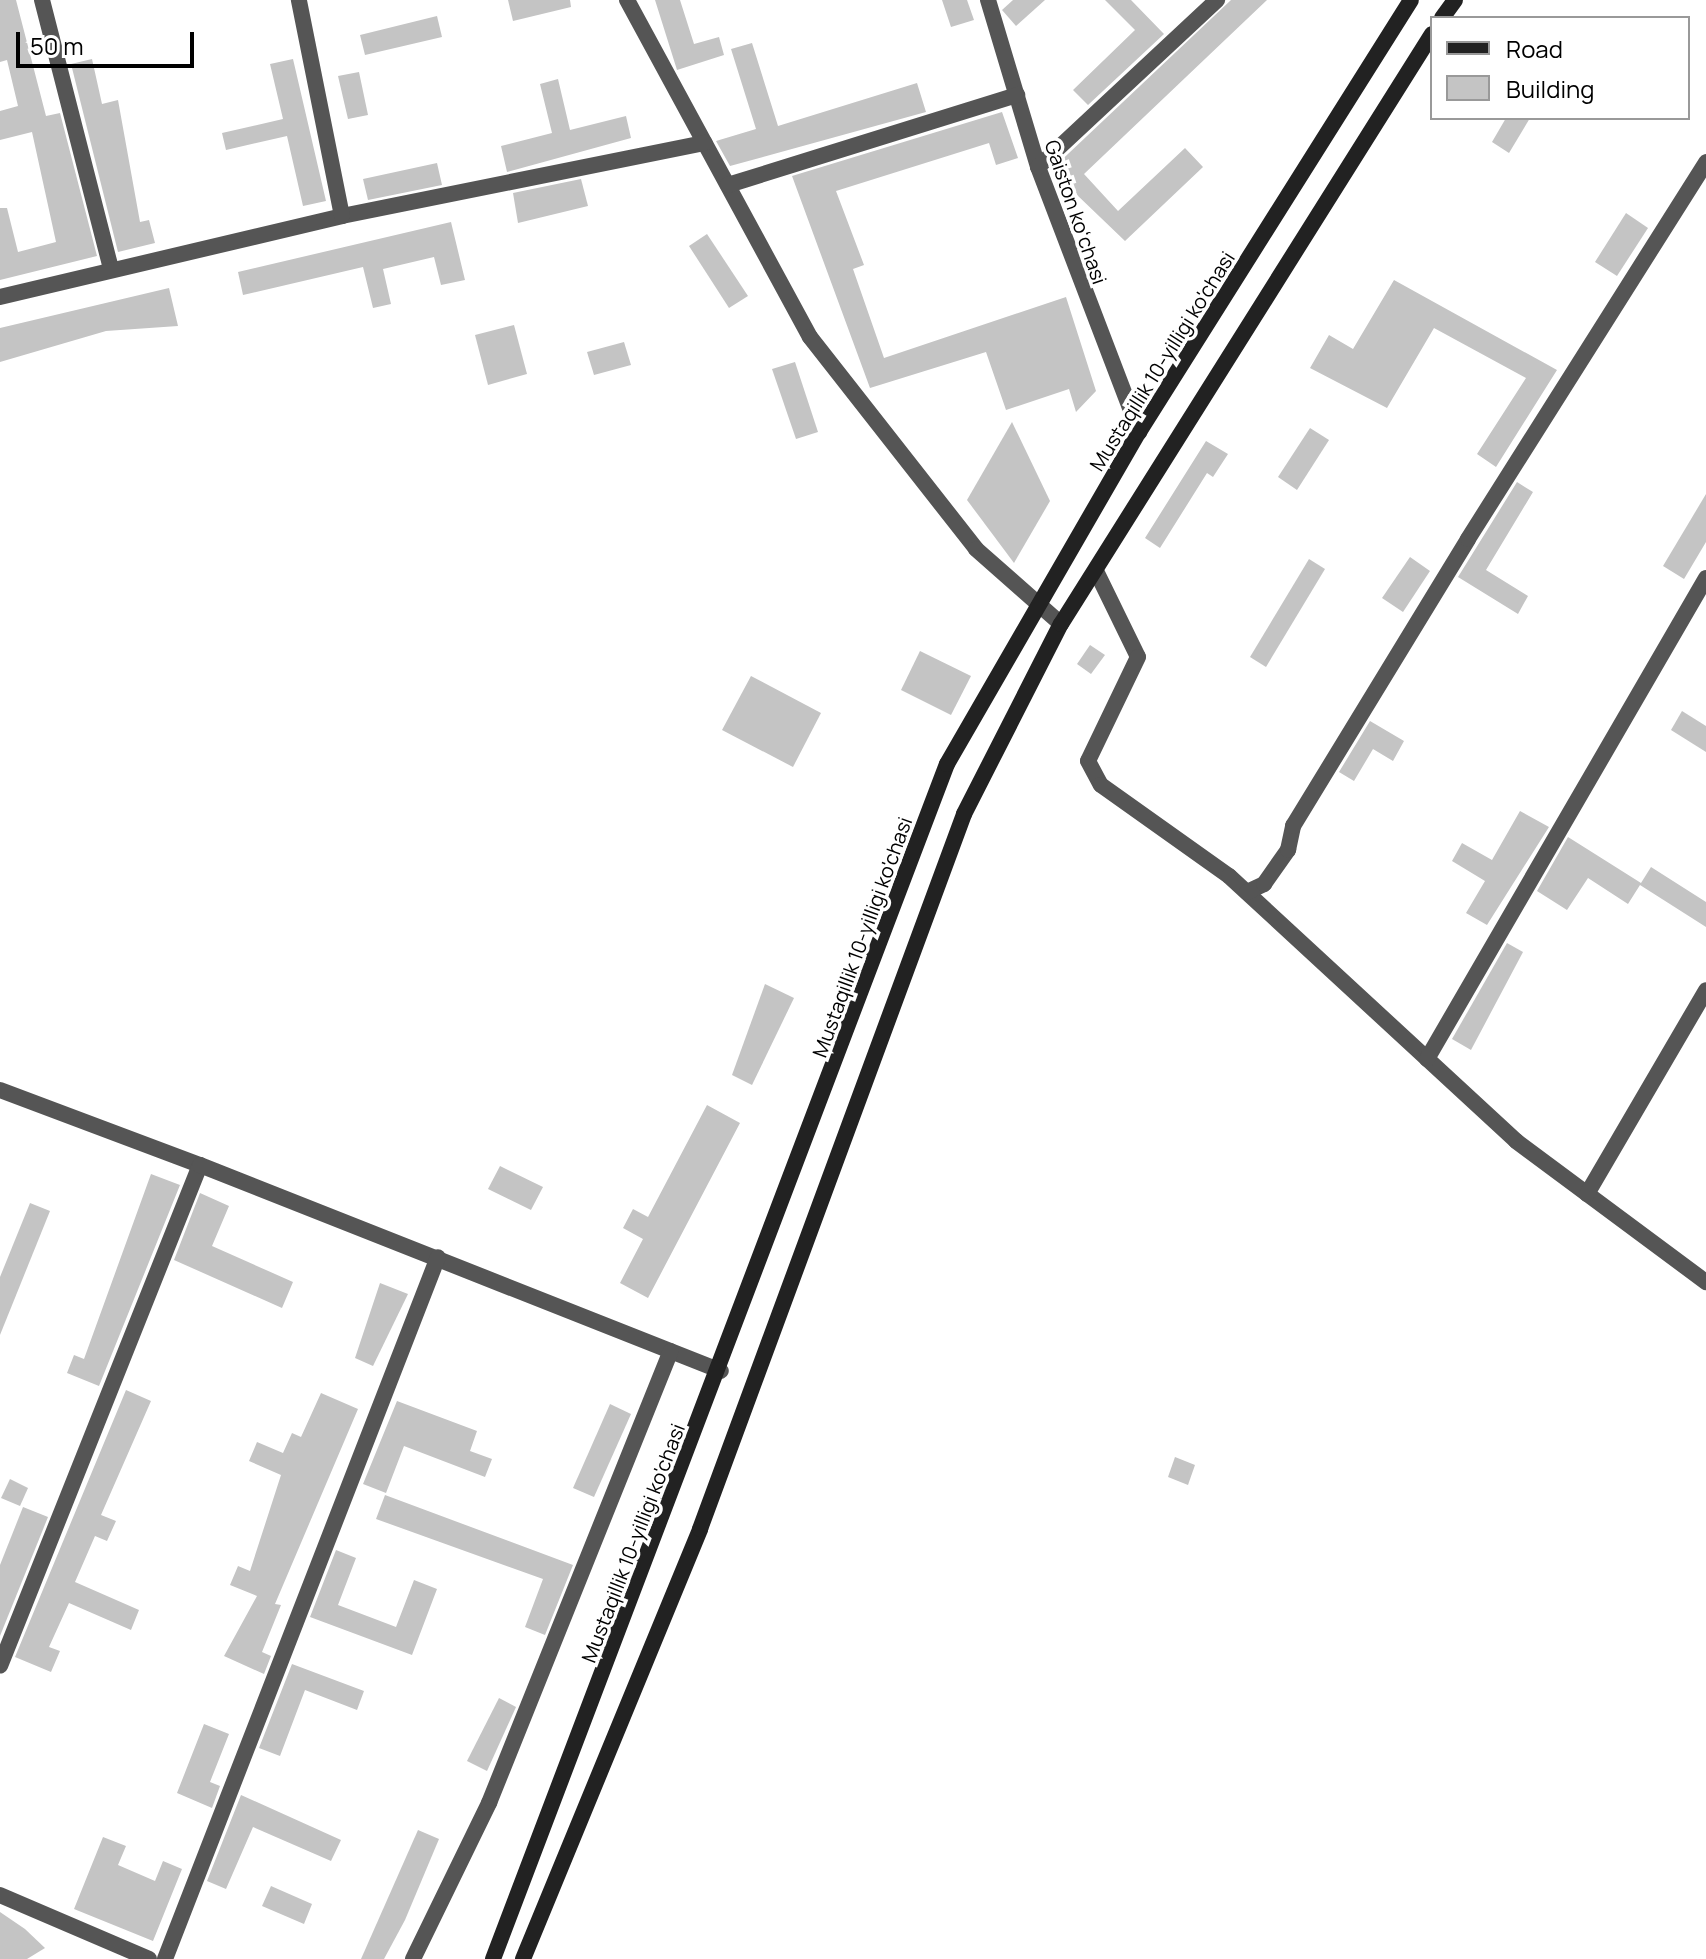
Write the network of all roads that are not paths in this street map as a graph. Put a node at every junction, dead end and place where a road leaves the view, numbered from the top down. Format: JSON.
{"nodes":[{"id":1,"x":42,"y":0,"type":"edge"},
{"id":2,"x":299,"y":0,"type":"edge"},
{"id":3,"x":627,"y":0,"type":"edge"},
{"id":4,"x":988,"y":0,"type":"edge"},
{"id":5,"x":1217,"y":0,"type":"edge"},
{"id":6,"x":1411,"y":0,"type":"edge"},
{"id":7,"x":1430,"y":37,"type":"edge"},
{"id":8,"x":1017,"y":95,"type":"junction"},
{"id":9,"x":705,"y":143,"type":"junction"},
{"id":10,"x":1706,"y":162,"type":"edge"},
{"id":11,"x":1038,"y":167,"type":"junction"},
{"id":12,"x":728,"y":185,"type":"junction"},
{"id":13,"x":342,"y":216,"type":"junction"},
{"id":14,"x":111,"y":268,"type":"junction"},
{"id":15,"x":0,"y":297,"type":"edge"},
{"id":16,"x":1139,"y":432,"type":"junction"},
{"id":17,"x":1097,"y":573,"type":"junction"},
{"id":18,"x":1706,"y":578,"type":"edge"},
{"id":19,"x":1039,"y":605,"type":"junction"},
{"id":20,"x":1061,"y":624,"type":"junction"},
{"id":21,"x":1247,"y":892,"type":"junction"},
{"id":22,"x":1706,"y":990,"type":"edge"},
{"id":23,"x":1427,"y":1059,"type":"junction"},
{"id":24,"x":0,"y":1090,"type":"edge"},
{"id":25,"x":200,"y":1165,"type":"junction"},
{"id":26,"x":1587,"y":1194,"type":"junction"},
{"id":27,"x":438,"y":1257,"type":"junction"},
{"id":28,"x":1706,"y":1282,"type":"edge"},
{"id":29,"x":671,"y":1351,"type":"junction"},
{"id":30,"x":721,"y":1371,"type":"junction"},
{"id":31,"x":0,"y":1666,"type":"edge"},
{"id":32,"x":0,"y":1895,"type":"edge"},
{"id":33,"x":149,"y":1959,"type":"edge"},
{"id":34,"x":165,"y":1959,"type":"edge"},
{"id":35,"x":413,"y":1959,"type":"edge"},
{"id":36,"x":493,"y":1959,"type":"edge"},
{"id":37,"x":523,"y":1959,"type":"edge"}],
"edges":[{"from":1,"to":14,"type":"street"},
{"from":2,"to":13,"type":"street"},
{"from":3,"to":9,"type":"street"},
{"from":4,"to":8,"type":"street","name":"Gaiston koʻchasi"},
{"from":5,"to":11,"type":"street"},
{"from":6,"to":16,"type":"main road","name":"Mustaqillik 10-yilligi ko'chasi"},
{"from":7,"to":17,"type":"main road"},
{"from":8,"to":11,"type":"street","name":"Gaiston koʻchasi"},
{"from":8,"to":12,"type":"street"},
{"from":9,"to":12,"type":"street"},
{"from":9,"to":13,"type":"street"},
{"from":10,"to":21,"type":"street"},
{"from":11,"to":16,"type":"street","name":"Gaiston koʻchasi"},
{"from":12,"to":19,"type":"street"},
{"from":13,"to":14,"type":"street"},
{"from":14,"to":15,"type":"street"},
{"from":16,"to":19,"type":"main road","name":"Mustaqillik 10-yilligi ko'chasi"},
{"from":17,"to":20,"type":"main road"},
{"from":17,"to":21,"type":"street"},
{"from":18,"to":23,"type":"street"},
{"from":19,"to":20,"type":"street"},
{"from":19,"to":30,"type":"main road","name":"Mustaqillik 10-yilligi ko'chasi"},
{"from":20,"to":37,"type":"main road"},
{"from":21,"to":23,"type":"street"},
{"from":22,"to":26,"type":"street"},
{"from":23,"to":26,"type":"street"},
{"from":24,"to":25,"type":"street"},
{"from":25,"to":27,"type":"street"},
{"from":25,"to":31,"type":"street"},
{"from":26,"to":28,"type":"street"},
{"from":27,"to":29,"type":"street"},
{"from":27,"to":34,"type":"street"},
{"from":29,"to":30,"type":"street"},
{"from":29,"to":35,"type":"street"},
{"from":30,"to":36,"type":"main road","name":"Mustaqillik 10-yilligi ko'chasi"},
{"from":32,"to":33,"type":"street"}]}
